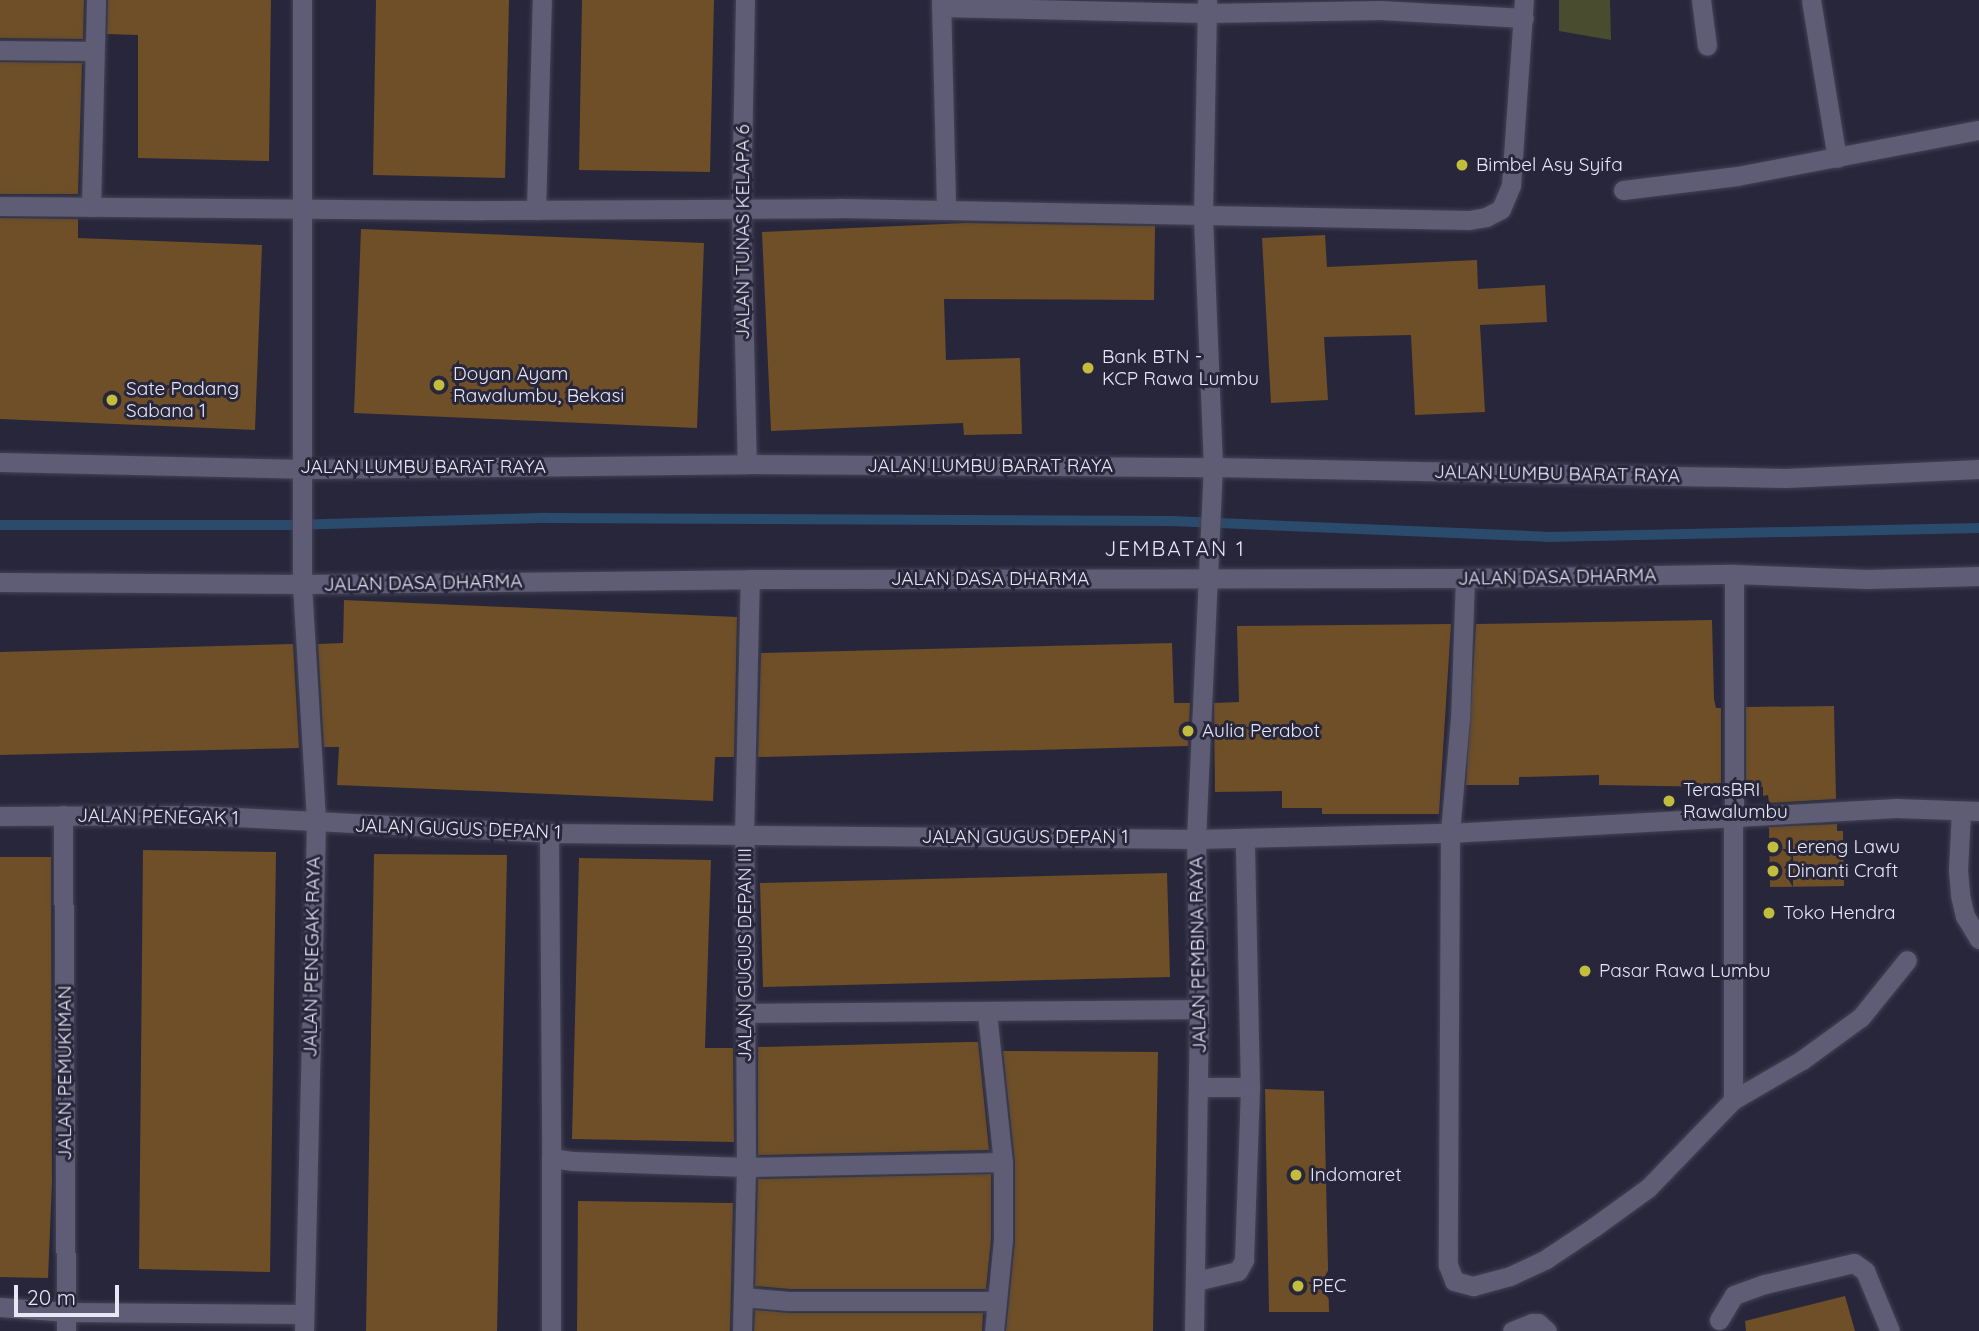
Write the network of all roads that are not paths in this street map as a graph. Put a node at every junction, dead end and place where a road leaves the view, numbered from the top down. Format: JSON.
{"nodes":[{"id":1,"x":96,"y":0,"type":"edge"},
{"id":2,"x":302,"y":0,"type":"edge"},
{"id":3,"x":542,"y":0,"type":"edge"},
{"id":4,"x":744,"y":0,"type":"edge"},
{"id":5,"x":1701,"y":0,"type":"edge"},
{"id":6,"x":1811,"y":0,"type":"edge"},
{"id":7,"x":941,"y":3,"type":"edge"},
{"id":8,"x":1207,"y":6,"type":"edge"},
{"id":9,"x":1524,"y":9,"type":"edge"},
{"id":10,"x":1707,"y":46,"type":"dead end"},
{"id":11,"x":0,"y":50,"type":"edge"},
{"id":12,"x":94,"y":51,"type":"junction"},
{"id":13,"x":1979,"y":131,"type":"edge"},
{"id":14,"x":1836,"y":158,"type":"junction"},
{"id":15,"x":1623,"y":190,"type":"dead end"},
{"id":16,"x":0,"y":206,"type":"edge"},
{"id":17,"x":92,"y":207,"type":"junction"},
{"id":18,"x":741,"y":208,"type":"junction"},
{"id":19,"x":300,"y":209,"type":"junction"},
{"id":20,"x":536,"y":210,"type":"junction"},
{"id":21,"x":946,"y":210,"type":"junction"},
{"id":22,"x":1203,"y":215,"type":"junction"},
{"id":23,"x":0,"y":462,"type":"edge"},
{"id":24,"x":747,"y":464,"type":"junction"},
{"id":25,"x":303,"y":468,"type":"junction"},
{"id":26,"x":1979,"y":469,"type":"edge"},
{"id":27,"x":1213,"y":474,"type":"junction"},
{"id":28,"x":1734,"y":573,"type":"junction"},
{"id":29,"x":1207,"y":574,"type":"junction"},
{"id":30,"x":1979,"y":576,"type":"edge"},
{"id":31,"x":1465,"y":578,"type":"junction"},
{"id":32,"x":750,"y":579,"type":"junction"},
{"id":33,"x":0,"y":582,"type":"edge"},
{"id":34,"x":302,"y":584,"type":"junction"},
{"id":35,"x":1970,"y":811,"type":"edge"},
{"id":36,"x":63,"y":815,"type":"junction"},
{"id":37,"x":0,"y":816,"type":"edge"},
{"id":38,"x":1735,"y":819,"type":"junction"},
{"id":39,"x":316,"y":823,"type":"junction"},
{"id":40,"x":549,"y":833,"type":"junction"},
{"id":41,"x":1450,"y":833,"type":"junction"},
{"id":42,"x":744,"y":835,"type":"junction"},
{"id":43,"x":1245,"y":838,"type":"junction"},
{"id":44,"x":1196,"y":839,"type":"junction"},
{"id":45,"x":1979,"y":939,"type":"edge"},
{"id":46,"x":1907,"y":960,"type":"dead end"},
{"id":47,"x":1199,"y":1009,"type":"junction"},
{"id":48,"x":745,"y":1013,"type":"junction"},
{"id":49,"x":987,"y":1013,"type":"junction"},
{"id":50,"x":1199,"y":1087,"type":"junction"},
{"id":51,"x":1250,"y":1087,"type":"junction"},
{"id":52,"x":1733,"y":1100,"type":"junction"},
{"id":53,"x":551,"y":1158,"type":"junction"},
{"id":54,"x":1003,"y":1162,"type":"junction"},
{"id":55,"x":746,"y":1167,"type":"junction"},
{"id":56,"x":1196,"y":1281,"type":"junction"},
{"id":57,"x":743,"y":1297,"type":"junction"},
{"id":58,"x":995,"y":1301,"type":"junction"},
{"id":59,"x":0,"y":1307,"type":"edge"},
{"id":60,"x":1719,"y":1320,"type":"dead end"},
{"id":61,"x":66,"y":1322,"type":"edge"},
{"id":62,"x":303,"y":1322,"type":"edge"},
{"id":63,"x":551,"y":1331,"type":"edge"},
{"id":64,"x":742,"y":1331,"type":"edge"},
{"id":65,"x":994,"y":1331,"type":"edge"},
{"id":66,"x":1194,"y":1331,"type":"edge"},
{"id":67,"x":1512,"y":1331,"type":"edge"},
{"id":68,"x":1546,"y":1331,"type":"edge"},
{"id":69,"x":1890,"y":1331,"type":"edge"}],
"edges":[{"from":1,"to":12,"type":"street"},
{"from":2,"to":19,"type":"street","name":"JALAN PENEGAK RAYA"},
{"from":3,"to":20,"type":"street"},
{"from":4,"to":18,"type":"street","name":"JALAN TUNAS KELAPA 6"},
{"from":5,"to":10,"type":"street"},
{"from":6,"to":14,"type":"street"},
{"from":7,"to":8,"type":"street"},
{"from":7,"to":21,"type":"street"},
{"from":8,"to":9,"type":"street"},
{"from":8,"to":22,"type":"street","name":"JALAN PEMBINA RAYA"},
{"from":9,"to":22,"type":"street"},
{"from":11,"to":12,"type":"street"},
{"from":12,"to":17,"type":"street"},
{"from":13,"to":14,"type":"street"},
{"from":14,"to":15,"type":"street"},
{"from":16,"to":17,"type":"street"},
{"from":17,"to":19,"type":"street"},
{"from":18,"to":20,"type":"street"},
{"from":18,"to":21,"type":"street"},
{"from":18,"to":24,"type":"street","name":"JALAN TUNAS KELAPA 6"},
{"from":19,"to":20,"type":"street"},
{"from":19,"to":25,"type":"street","name":"JALAN PENEGAK RAYA"},
{"from":21,"to":22,"type":"street"},
{"from":22,"to":27,"type":"street","name":"JALAN PEMBINA RAYA"},
{"from":23,"to":25,"type":"street","name":"JALAN LUMBU BARAT RAYA"},
{"from":24,"to":25,"type":"street","name":"JALAN LUMBU BARAT RAYA"},
{"from":24,"to":27,"type":"street","name":"JALAN LUMBU BARAT RAYA"},
{"from":25,"to":34,"type":"street","name":"JALAN PENEGAK RAYA"},
{"from":26,"to":27,"type":"street","name":"JALAN LUMBU BARAT RAYA"},
{"from":27,"to":29,"type":"street","name":"JALAN PEMBINA RAYA"},
{"from":28,"to":30,"type":"street","name":"JALAN DASA DHARMA"},
{"from":28,"to":31,"type":"street","name":"JALAN DASA DHARMA"},
{"from":28,"to":38,"type":"street"},
{"from":29,"to":31,"type":"street","name":"JALAN DASA DHARMA"},
{"from":29,"to":32,"type":"street","name":"JALAN DASA DHARMA"},
{"from":29,"to":44,"type":"street","name":"JALAN PEMBINA RAYA"},
{"from":31,"to":41,"type":"street"},
{"from":32,"to":34,"type":"street","name":"JALAN DASA DHARMA"},
{"from":32,"to":42,"type":"street","name":"JALAN GUGUS DEPAN III"},
{"from":33,"to":34,"type":"street","name":"JALAN DASA DHARMA"},
{"from":34,"to":39,"type":"street","name":"JALAN PENEGAK RAYA"},
{"from":35,"to":38,"type":"street","name":"JALAN GUGUS DEPAN 1"},
{"from":35,"to":45,"type":"street"},
{"from":36,"to":37,"type":"street","name":"JALAN PENEGAK 1"},
{"from":36,"to":39,"type":"street","name":"JALAN PENEGAK 1"},
{"from":36,"to":61,"type":"street","name":"JALAN PEMUKIMAN"},
{"from":38,"to":41,"type":"street","name":"JALAN GUGUS DEPAN 1"},
{"from":38,"to":52,"type":"street"},
{"from":39,"to":40,"type":"street","name":"JALAN GUGUS DEPAN 1"},
{"from":39,"to":62,"type":"street","name":"JALAN PENEGAK RAYA"},
{"from":40,"to":42,"type":"street","name":"JALAN GUGUS DEPAN 1"},
{"from":40,"to":53,"type":"street"},
{"from":41,"to":43,"type":"street","name":"JALAN GUGUS DEPAN 1"},
{"from":41,"to":52,"type":"street"},
{"from":42,"to":44,"type":"street","name":"JALAN GUGUS DEPAN 1"},
{"from":42,"to":48,"type":"street","name":"JALAN GUGUS DEPAN III"},
{"from":43,"to":44,"type":"street","name":"JALAN GUGUS DEPAN 1"},
{"from":43,"to":51,"type":"street"},
{"from":44,"to":47,"type":"street","name":"JALAN PEMBINA RAYA"},
{"from":46,"to":52,"type":"street"},
{"from":47,"to":49,"type":"street"},
{"from":47,"to":50,"type":"street","name":"JALAN PEMBINA RAYA"},
{"from":48,"to":49,"type":"street"},
{"from":48,"to":55,"type":"street","name":"JALAN GUGUS DEPAN III"},
{"from":49,"to":54,"type":"street"},
{"from":50,"to":51,"type":"street"},
{"from":50,"to":56,"type":"street","name":"JALAN PEMBINA RAYA"},
{"from":51,"to":56,"type":"street"},
{"from":53,"to":55,"type":"street"},
{"from":53,"to":63,"type":"street"},
{"from":54,"to":55,"type":"street"},
{"from":54,"to":58,"type":"street"},
{"from":55,"to":57,"type":"street","name":"JALAN GUGUS DEPAN III"},
{"from":56,"to":66,"type":"street","name":"JALAN PEMBINA RAYA"},
{"from":57,"to":58,"type":"street"},
{"from":57,"to":64,"type":"street","name":"JALAN GUGUS DEPAN III"},
{"from":58,"to":65,"type":"street"},
{"from":59,"to":61,"type":"street"},
{"from":60,"to":69,"type":"street"},
{"from":61,"to":62,"type":"street"},
{"from":67,"to":68,"type":"street"}]}
